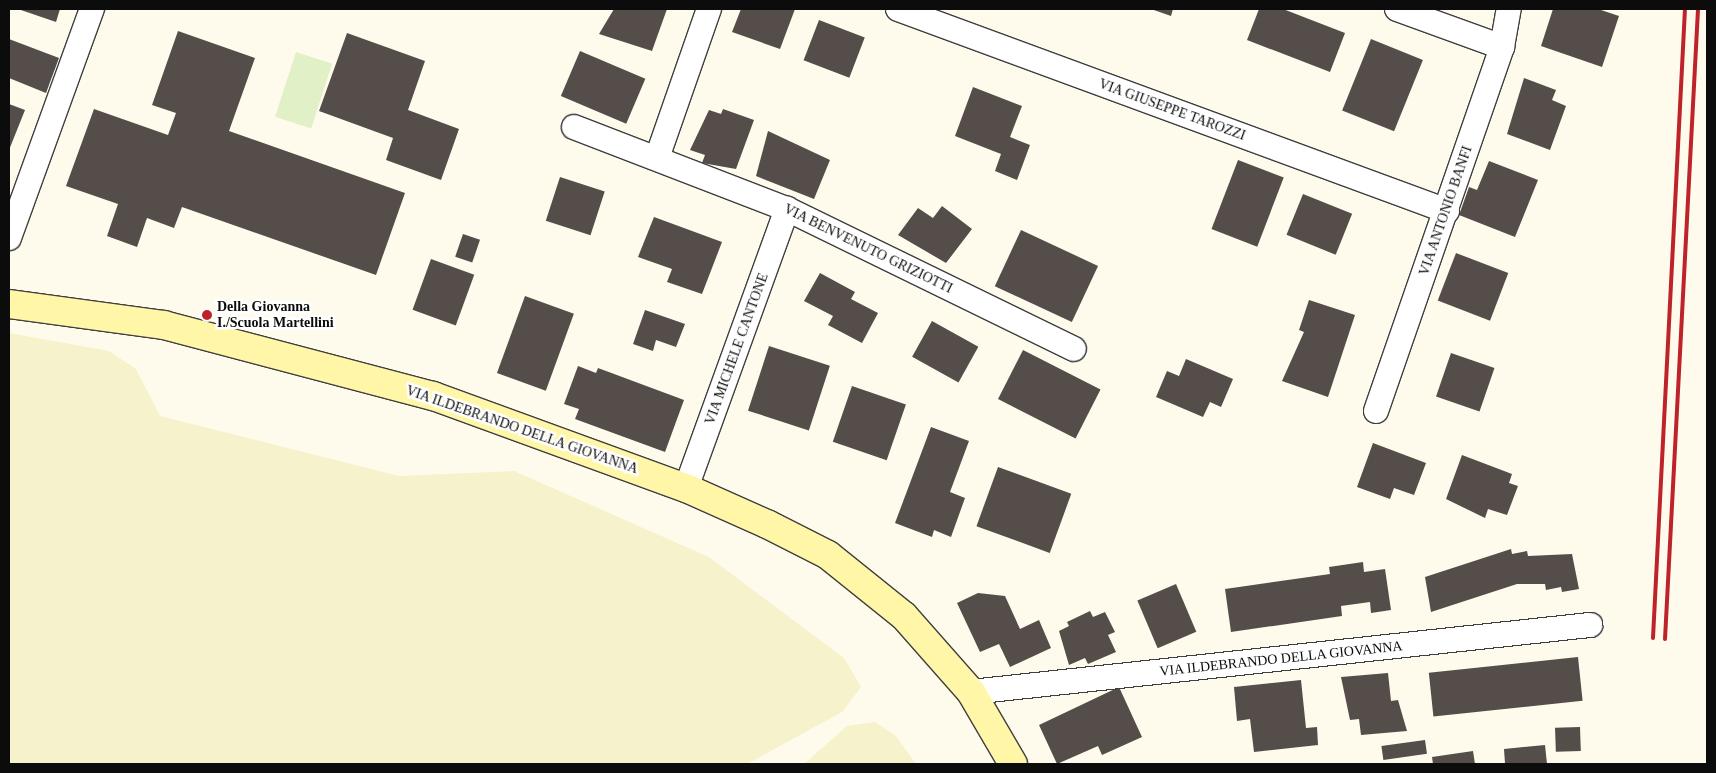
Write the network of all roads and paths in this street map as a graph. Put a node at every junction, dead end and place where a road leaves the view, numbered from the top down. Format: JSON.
{"nodes":[{"id":1,"x":92,"y":9,"type":"edge"},
{"id":2,"x":708,"y":9,"type":"edge"},
{"id":3,"x":898,"y":9,"type":"edge"},
{"id":4,"x":1397,"y":9,"type":"edge"},
{"id":5,"x":1509,"y":9,"type":"edge"},
{"id":6,"x":1502,"y":47,"type":"junction"},
{"id":7,"x":574,"y":127,"type":"dead end"},
{"id":8,"x":657,"y":158,"type":"junction"},
{"id":9,"x":787,"y":209,"type":"junction"},
{"id":10,"x":1446,"y":211,"type":"junction"},
{"id":11,"x":9,"y":238,"type":"edge"},
{"id":12,"x":9,"y":304,"type":"edge"},
{"id":13,"x":1074,"y":349,"type":"dead end"},
{"id":14,"x":1376,"y":411,"type":"dead end"},
{"id":15,"x":686,"y":488,"type":"junction"},
{"id":16,"x":1590,"y":625,"type":"dead end"},
{"id":17,"x":971,"y":692,"type":"junction"},
{"id":18,"x":1013,"y":764,"type":"edge"}],
"edges":[{"from":1,"to":11,"type":"street"},
{"from":2,"to":8,"type":"street"},
{"from":3,"to":10,"type":"street","name":"VIA GIUSEPPE TAROZZI"},
{"from":4,"to":6,"type":"street"},
{"from":5,"to":6,"type":"street","name":"VIA ANTONIO BANFI"},
{"from":6,"to":10,"type":"street","name":"VIA ANTONIO BANFI"},
{"from":7,"to":8,"type":"street","name":"VIA BENVENUTO GRIZIOTTI"},
{"from":8,"to":9,"type":"street","name":"VIA BENVENUTO GRIZIOTTI"},
{"from":9,"to":13,"type":"street","name":"VIA BENVENUTO GRIZIOTTI"},
{"from":9,"to":15,"type":"street","name":"VIA MICHELE CANTONE"},
{"from":10,"to":14,"type":"street","name":"VIA ANTONIO BANFI"},
{"from":12,"to":15,"type":"street","name":"VIA ILDEBRANDO DELLA GIOVANNA"},
{"from":15,"to":17,"type":"street","name":"VIA ILDEBRANDO DELLA GIOVANNA"},
{"from":16,"to":17,"type":"street","name":"VIA ILDEBRANDO DELLA GIOVANNA"},
{"from":17,"to":18,"type":"street","name":"VIA ILDEBRANDO DELLA GIOVANNA"}]}
